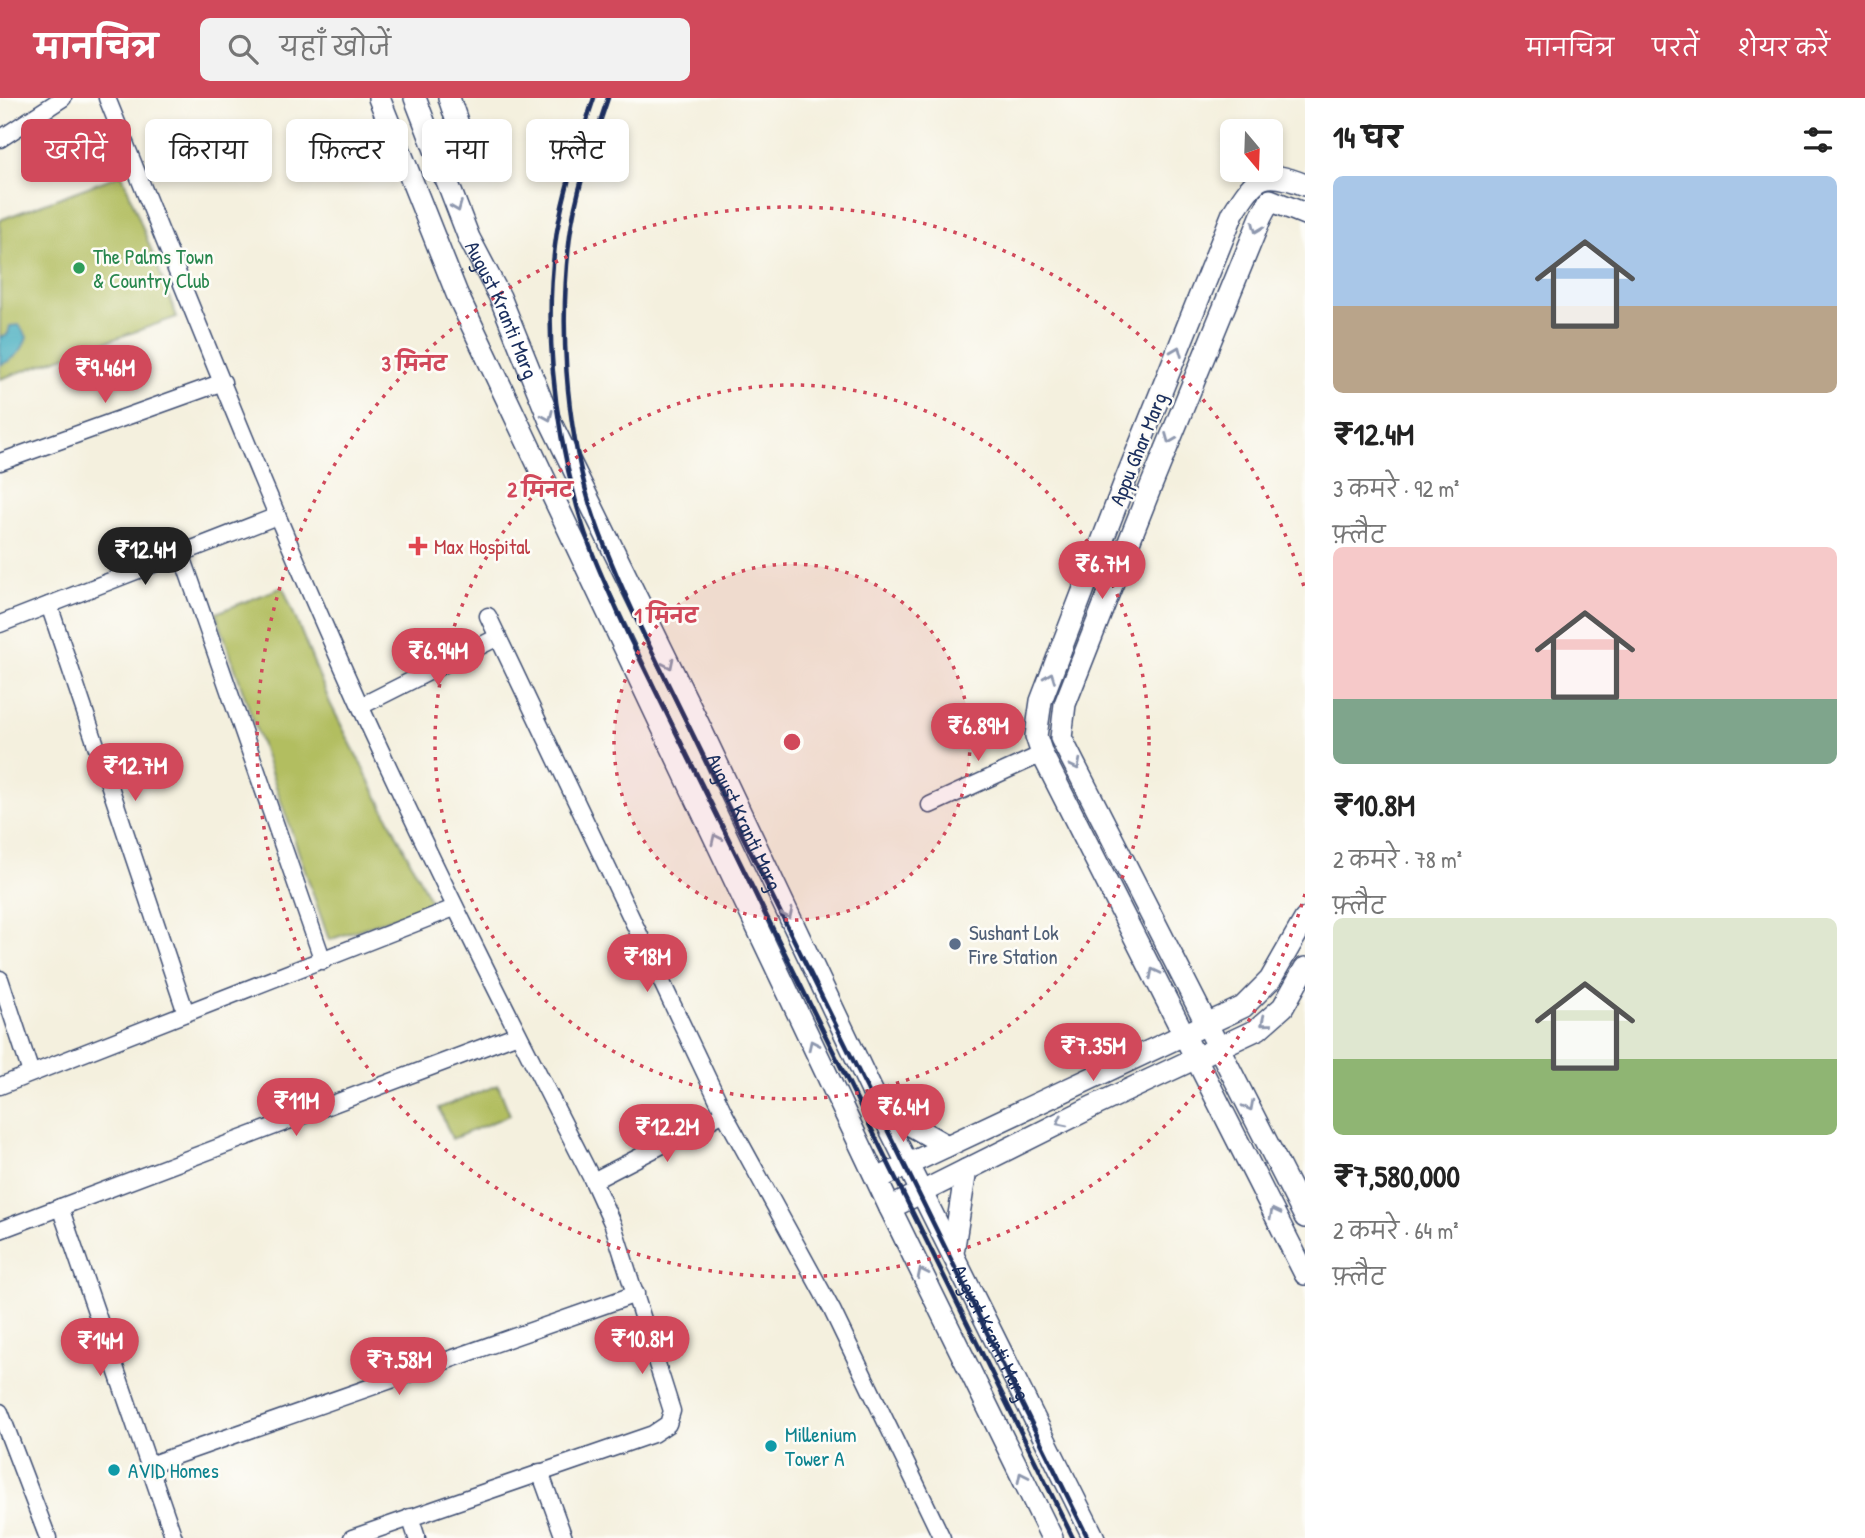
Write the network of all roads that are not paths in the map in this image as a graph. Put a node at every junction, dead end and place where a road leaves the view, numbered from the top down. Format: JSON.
{"nodes":[{"id":1,"x":63,"y":98,"type":"edge"},
{"id":2,"x":107,"y":98,"type":"edge"},
{"id":3,"x":415,"y":98,"type":"edge"},
{"id":4,"x":449,"y":98,"type":"edge"},
{"id":5,"x":378,"y":102,"type":"edge"},
{"id":6,"x":423,"y":119,"type":"edge"},
{"id":7,"x":456,"y":119,"type":"edge"},
{"id":8,"x":0,"y":139,"type":"edge"},
{"id":9,"x":1283,"y":176,"type":"edge"},
{"id":10,"x":446,"y":182,"type":"edge"},
{"id":11,"x":1259,"y":182,"type":"edge"},
{"id":12,"x":1266,"y":182,"type":"edge"},
{"id":13,"x":1305,"y":186,"type":"edge"},
{"id":14,"x":1270,"y":200,"type":"junction"},
{"id":15,"x":1305,"y":214,"type":"edge"},
{"id":16,"x":223,"y":382,"type":"junction"},
{"id":17,"x":0,"y":462,"type":"edge"},
{"id":18,"x":276,"y":516,"type":"junction"},
{"id":19,"x":181,"y":553,"type":"junction"},
{"id":20,"x":49,"y":605,"type":"junction"},
{"id":21,"x":488,"y":615,"type":"dead end"},
{"id":22,"x":0,"y":624,"type":"edge"},
{"id":23,"x":498,"y":637,"type":"junction"},
{"id":24,"x":361,"y":706,"type":"junction"},
{"id":25,"x":1062,"y":737,"type":"junction"},
{"id":26,"x":1039,"y":745,"type":"junction"},
{"id":27,"x":930,"y":805,"type":"dead end"},
{"id":28,"x":454,"y":908,"type":"junction"},
{"id":29,"x":1305,"y":919,"type":"edge"},
{"id":30,"x":323,"y":961,"type":"junction"},
{"id":31,"x":1305,"y":968,"type":"edge"},
{"id":32,"x":0,"y":979,"type":"edge"},
{"id":33,"x":186,"y":1013,"type":"junction"},
{"id":34,"x":1208,"y":1023,"type":"junction"},
{"id":35,"x":518,"y":1034,"type":"junction"},
{"id":36,"x":1185,"y":1034,"type":"junction"},
{"id":37,"x":1220,"y":1047,"type":"junction"},
{"id":38,"x":1196,"y":1058,"type":"junction"},
{"id":39,"x":31,"y":1073,"type":"junction"},
{"id":40,"x":0,"y":1086,"type":"edge"},
{"id":41,"x":880,"y":1107,"type":"junction"},
{"id":42,"x":724,"y":1113,"type":"junction"},
{"id":43,"x":947,"y":1146,"type":"junction"},
{"id":44,"x":909,"y":1164,"type":"junction"},
{"id":45,"x":966,"y":1170,"type":"junction"},
{"id":46,"x":877,"y":1180,"type":"junction"},
{"id":47,"x":593,"y":1181,"type":"junction"},
{"id":48,"x":922,"y":1191,"type":"junction"},
{"id":49,"x":60,"y":1207,"type":"junction"},
{"id":50,"x":890,"y":1208,"type":"junction"},
{"id":51,"x":1305,"y":1217,"type":"edge"},
{"id":52,"x":0,"y":1230,"type":"edge"},
{"id":53,"x":953,"y":1253,"type":"junction"},
{"id":54,"x":1305,"y":1274,"type":"edge"},
{"id":55,"x":636,"y":1294,"type":"junction"},
{"id":56,"x":0,"y":1412,"type":"edge"},
{"id":57,"x":149,"y":1465,"type":"junction"},
{"id":58,"x":540,"y":1472,"type":"junction"},
{"id":59,"x":410,"y":1517,"type":"junction"},
{"id":60,"x":48,"y":1538,"type":"edge"},
{"id":61,"x":174,"y":1538,"type":"edge"},
{"id":62,"x":352,"y":1538,"type":"edge"},
{"id":63,"x":417,"y":1538,"type":"edge"},
{"id":64,"x":564,"y":1538,"type":"edge"},
{"id":65,"x":942,"y":1538,"type":"edge"},
{"id":66,"x":1052,"y":1538,"type":"edge"},
{"id":67,"x":1094,"y":1538,"type":"edge"}],
"edges":[{"from":1,"to":8,"type":"street"},
{"from":2,"to":16,"type":"street"},
{"from":3,"to":6,"type":"street","name":"August Kranti Marg"},
{"from":4,"to":7,"type":"street"},
{"from":46,"to":5,"type":"street","name":"August Kranti Marg","one_way":true},
{"from":9,"to":13,"type":"street"},
{"from":10,"to":41,"type":"street","name":"August Kranti Marg","one_way":true},
{"from":26,"to":11,"type":"street","name":"Appu Ghar Marg","one_way":true},
{"from":12,"to":14,"type":"street"},
{"from":14,"to":15,"type":"street"},
{"from":14,"to":25,"type":"street","name":"Appu Ghar Marg","one_way":true},
{"from":16,"to":17,"type":"street"},
{"from":16,"to":18,"type":"street"},
{"from":18,"to":19,"type":"street"},
{"from":18,"to":24,"type":"street"},
{"from":19,"to":20,"type":"street"},
{"from":19,"to":30,"type":"street"},
{"from":20,"to":22,"type":"street"},
{"from":20,"to":33,"type":"street"},
{"from":21,"to":23,"type":"street"},
{"from":23,"to":24,"type":"street"},
{"from":23,"to":42,"type":"street"},
{"from":24,"to":28,"type":"street"},
{"from":25,"to":26,"type":"street"},
{"from":25,"to":34,"type":"street","one_way":true},
{"from":26,"to":27,"type":"street"},
{"from":36,"to":26,"type":"street","one_way":true},
{"from":28,"to":30,"type":"street"},
{"from":28,"to":35,"type":"street"},
{"from":29,"to":34,"type":"street"},
{"from":30,"to":33,"type":"street"},
{"from":31,"to":37,"type":"street","one_way":true},
{"from":32,"to":39,"type":"street"},
{"from":33,"to":39,"type":"street"},
{"from":34,"to":36,"type":"street"},
{"from":34,"to":37,"type":"street"},
{"from":35,"to":47,"type":"street"},
{"from":35,"to":49,"type":"street"},
{"from":36,"to":38,"type":"street"},
{"from":36,"to":43,"type":"street"},
{"from":37,"to":38,"type":"street"},
{"from":37,"to":51,"type":"street","one_way":true},
{"from":38,"to":45,"type":"street","one_way":true},
{"from":54,"to":38,"type":"street","one_way":true},
{"from":39,"to":40,"type":"street"},
{"from":41,"to":43,"type":"street"},
{"from":41,"to":44,"type":"street","name":"August Kranti Marg"},
{"from":42,"to":47,"type":"street"},
{"from":42,"to":65,"type":"street"},
{"from":43,"to":44,"type":"street"},
{"from":44,"to":46,"type":"street"},
{"from":44,"to":48,"type":"street","name":"August Kranti Marg"},
{"from":45,"to":48,"type":"street"},
{"from":45,"to":53,"type":"street"},
{"from":46,"to":50,"type":"street","name":"August Kranti Marg"},
{"from":47,"to":55,"type":"street"},
{"from":48,"to":50,"type":"street"},
{"from":48,"to":53,"type":"street","name":"August Kranti Marg"},
{"from":49,"to":52,"type":"street"},
{"from":49,"to":57,"type":"street"},
{"from":66,"to":50,"type":"street","name":"August Kranti Marg","one_way":true},
{"from":53,"to":67,"type":"street","name":"August Kranti Marg"},
{"from":55,"to":57,"type":"street"},
{"from":55,"to":58,"type":"street"},
{"from":56,"to":60,"type":"street"},
{"from":57,"to":61,"type":"street"},
{"from":58,"to":59,"type":"street"},
{"from":58,"to":64,"type":"street"},
{"from":59,"to":62,"type":"street"},
{"from":59,"to":63,"type":"street"}]}
